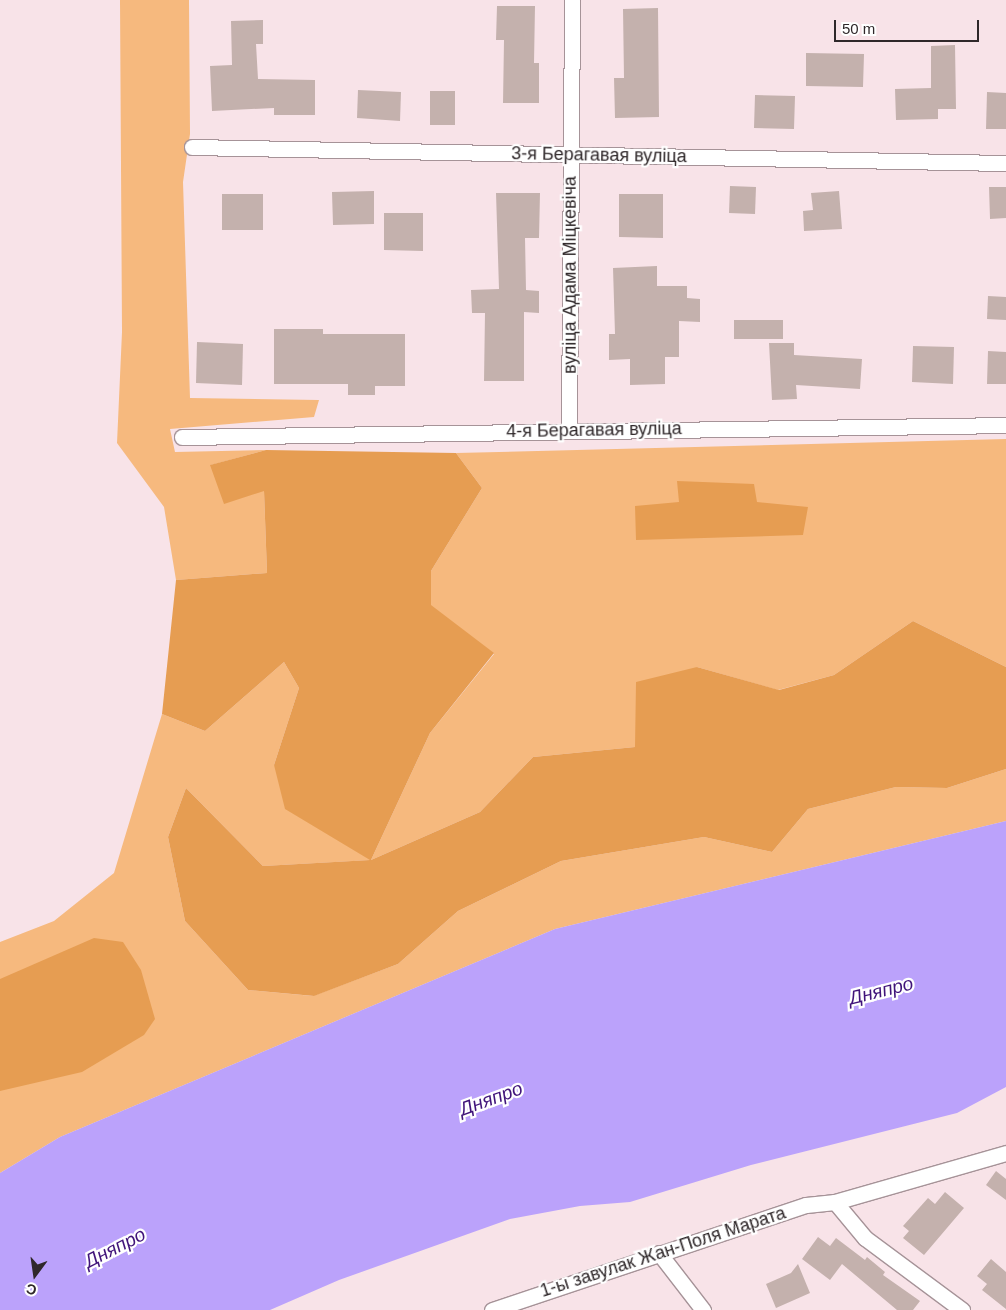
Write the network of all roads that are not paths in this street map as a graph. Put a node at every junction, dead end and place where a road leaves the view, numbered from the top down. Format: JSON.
{"nodes":[{"id":1,"x":572,"y":0,"type":"edge"},
{"id":2,"x":192,"y":147,"type":"dead end"},
{"id":3,"x":570,"y":154,"type":"junction"},
{"id":4,"x":1006,"y":163,"type":"edge"},
{"id":5,"x":1006,"y":426,"type":"edge"},
{"id":6,"x":569,"y":430,"type":"junction"},
{"id":7,"x":182,"y":437,"type":"dead end"},
{"id":8,"x":1006,"y":1153,"type":"edge"},
{"id":9,"x":835,"y":1202,"type":"junction"},
{"id":10,"x":659,"y":1253,"type":"junction"},
{"id":11,"x":492,"y":1310,"type":"edge"},
{"id":12,"x":703,"y":1310,"type":"edge"},
{"id":13,"x":962,"y":1310,"type":"edge"}],
"edges":[{"from":1,"to":3,"type":"street","name":"вуліца Адама Міцкевіча"},
{"from":2,"to":3,"type":"street","name":"3-я Берагавая вуліца"},
{"from":3,"to":4,"type":"street","name":"3-я Берагавая вуліца"},
{"from":3,"to":6,"type":"street","name":"вуліца Адама Міцкевіча"},
{"from":5,"to":6,"type":"street","name":"4-я Берагавая вуліца"},
{"from":6,"to":7,"type":"street","name":"4-я Берагавая вуліца"},
{"from":8,"to":9,"type":"street","name":"1-ы завулак Жан-Поля Марата"},
{"from":9,"to":10,"type":"street","name":"1-ы завулак Жан-Поля Марата"},
{"from":9,"to":13,"type":"street"},
{"from":10,"to":11,"type":"street","name":"1-ы завулак Жан-Поля Марата"},
{"from":10,"to":12,"type":"street"}]}
